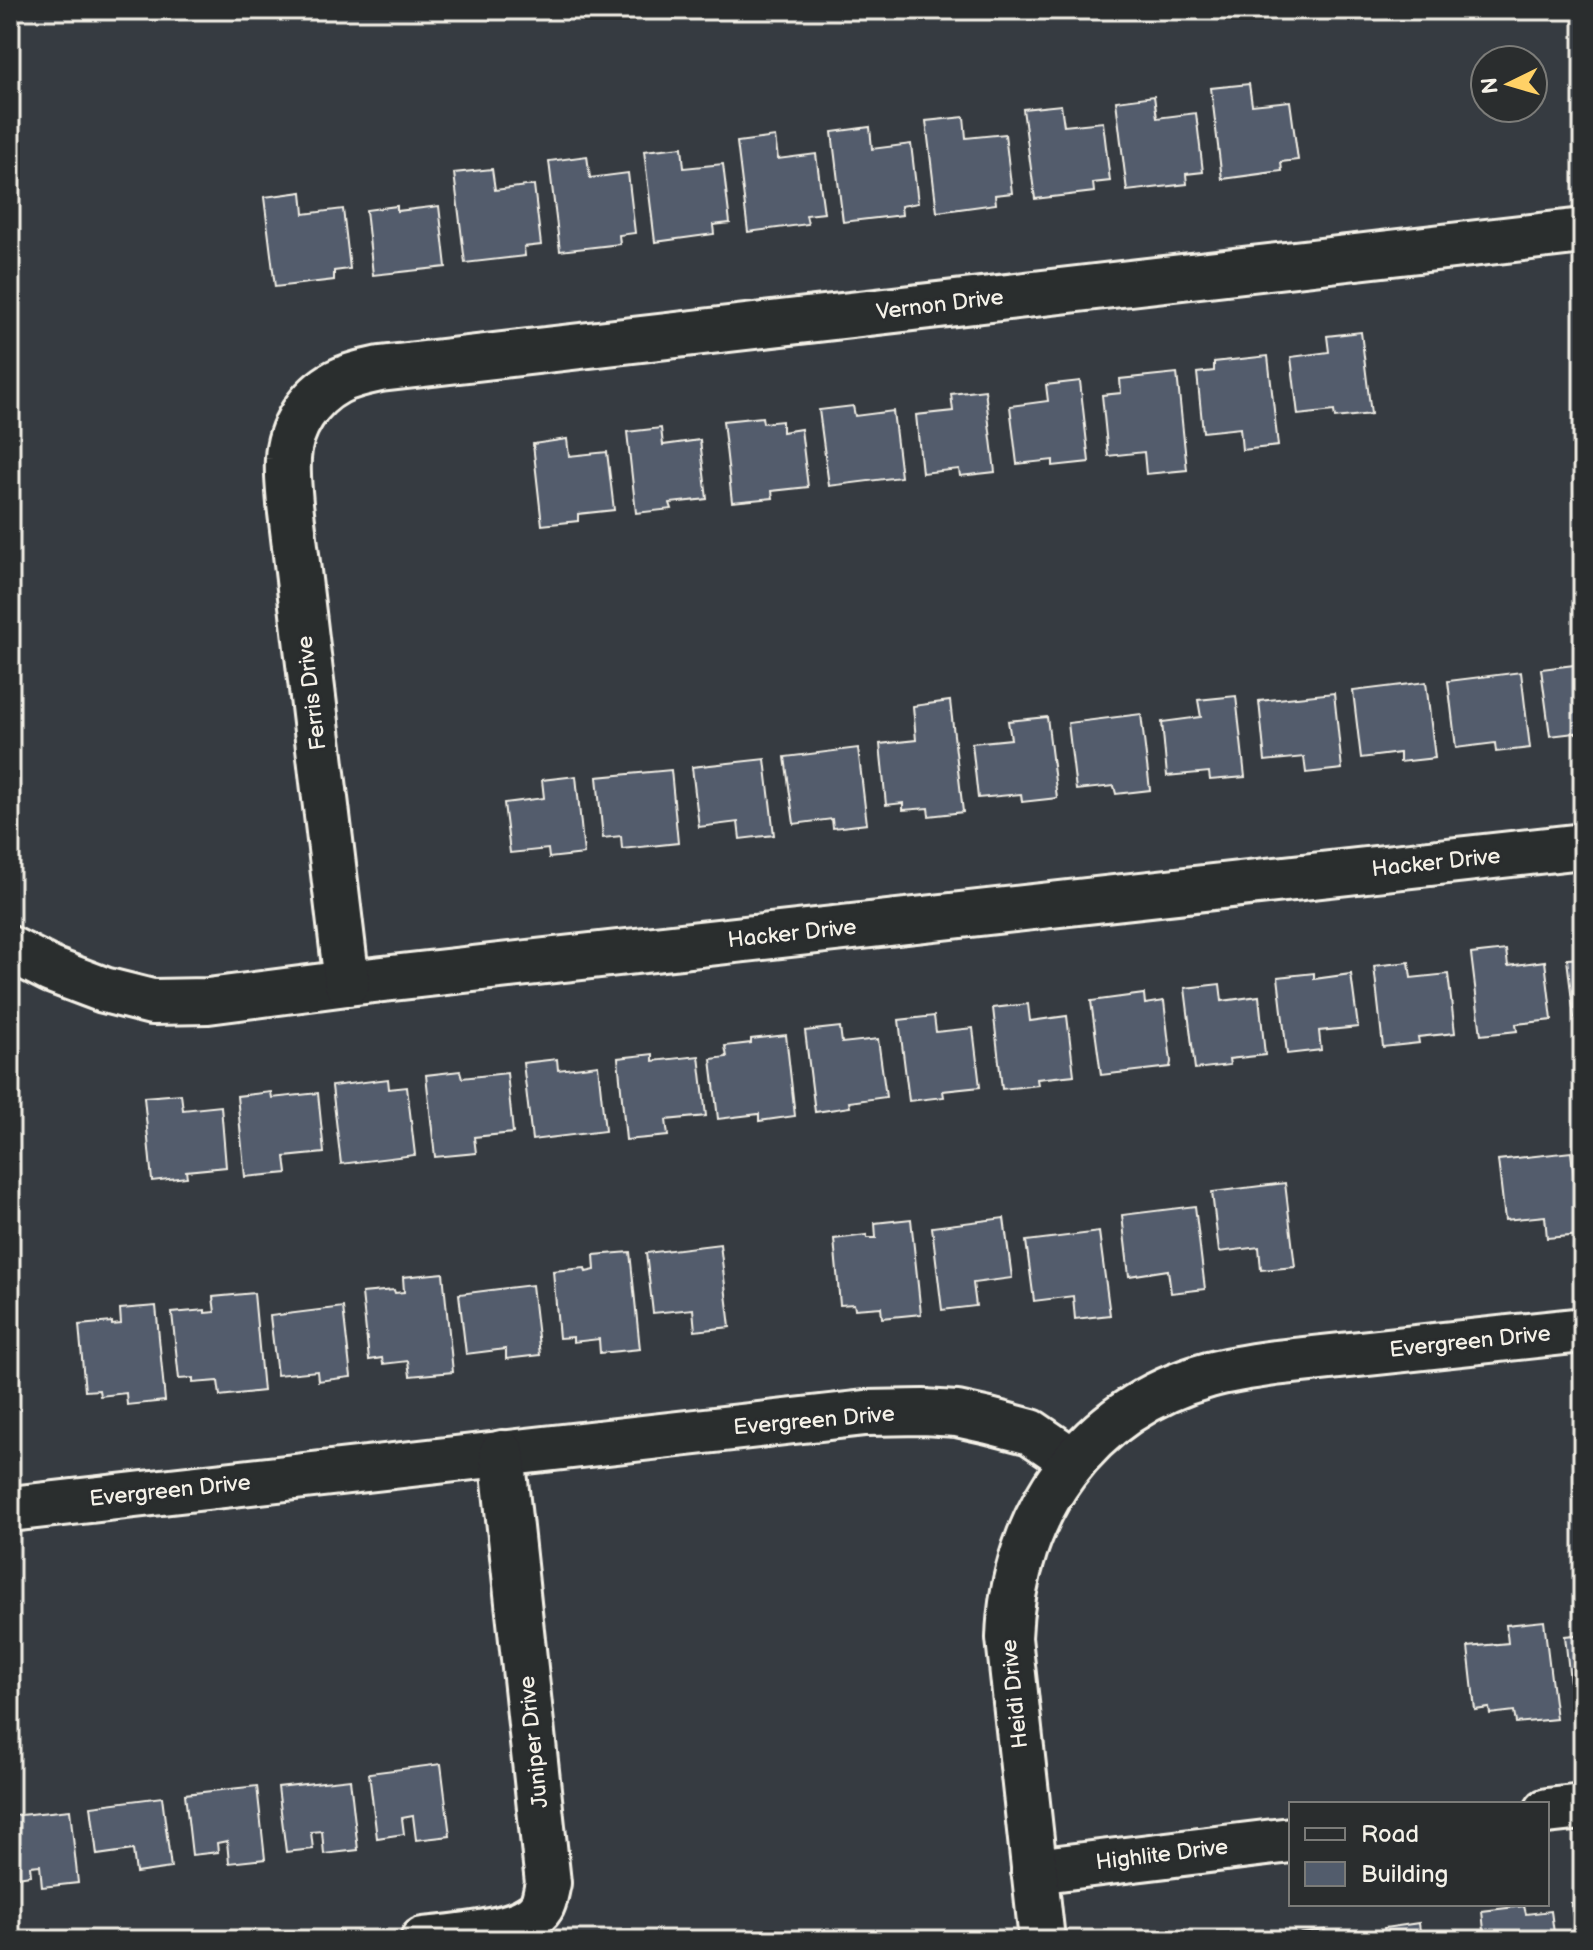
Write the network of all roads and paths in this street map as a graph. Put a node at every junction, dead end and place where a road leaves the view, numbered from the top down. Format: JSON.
{"nodes":[{"id":1,"x":1583,"y":231,"type":"edge"},
{"id":2,"x":307,"y":406,"type":"joint"},
{"id":3,"x":1583,"y":846,"type":"edge"},
{"id":4,"x":10,"y":949,"type":"edge"},
{"id":5,"x":347,"y":983,"type":"junction"},
{"id":6,"x":1583,"y":1330,"type":"edge"},
{"id":7,"x":502,"y":1453,"type":"junction"},
{"id":8,"x":1072,"y":1460,"type":"junction"},
{"id":9,"x":10,"y":1509,"type":"edge"},
{"id":10,"x":1583,"y":1807,"type":"edge"},
{"id":11,"x":1549,"y":1811,"type":"edge"},
{"id":12,"x":1289,"y":1840,"type":"edge"},
{"id":13,"x":1034,"y":1871,"type":"junction"},
{"id":14,"x":423,"y":1940,"type":"edge"},
{"id":15,"x":1042,"y":1940,"type":"edge"}],
"edges":[{"from":1,"to":2,"type":"street","name":"Vernon Drive"},
{"from":2,"to":5,"type":"street","name":"Ferris Drive"},
{"from":3,"to":5,"type":"street","name":"Hacker Drive"},
{"from":4,"to":5,"type":"street","name":"Hacker Drive"},
{"from":6,"to":8,"type":"street","name":"Evergreen Drive"},
{"from":7,"to":8,"type":"street","name":"Evergreen Drive"},
{"from":7,"to":9,"type":"street","name":"Evergreen Drive"},
{"from":7,"to":14,"type":"street","name":"Juniper Drive"},
{"from":8,"to":13,"type":"street","name":"Heidi Drive"},
{"from":10,"to":11,"type":"street"},
{"from":12,"to":13,"type":"street","name":"Highlite Drive"},
{"from":13,"to":15,"type":"street","name":"Heidi Drive"}]}
